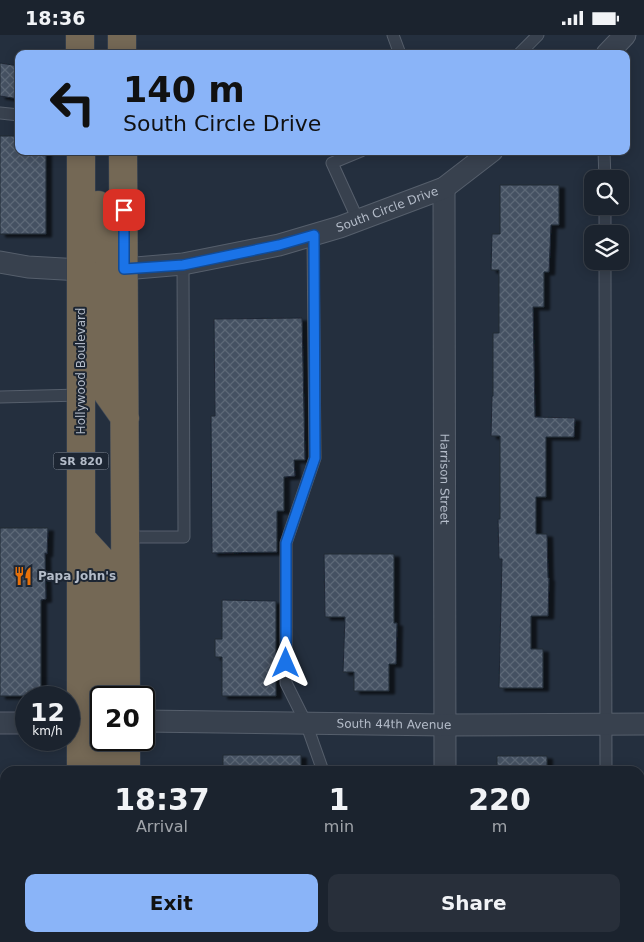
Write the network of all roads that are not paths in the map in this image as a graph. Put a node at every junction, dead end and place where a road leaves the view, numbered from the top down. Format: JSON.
{"nodes":[{"id":1,"x":80,"y":35,"type":"edge"},
{"id":2,"x":122,"y":35,"type":"edge"},
{"id":3,"x":393,"y":35,"type":"edge"},
{"id":4,"x":538,"y":35,"type":"edge"},
{"id":5,"x":626,"y":35,"type":"edge"},
{"id":6,"x":80,"y":50,"type":"edge"},
{"id":7,"x":122,"y":50,"type":"edge"},
{"id":8,"x":399,"y":50,"type":"edge"},
{"id":9,"x":523,"y":50,"type":"edge"},
{"id":10,"x":611,"y":50,"type":"edge"},
{"id":11,"x":0,"y":113,"type":"edge"},
{"id":12,"x":15,"y":115,"type":"edge"},
{"id":13,"x":81,"y":155,"type":"edge"},
{"id":14,"x":99,"y":155,"type":"edge"},
{"id":15,"x":123,"y":155,"type":"edge"},
{"id":16,"x":351,"y":155,"type":"edge"},
{"id":17,"x":487,"y":155,"type":"edge"},
{"id":18,"x":604,"y":155,"type":"edge"},
{"id":19,"x":605,"y":170,"type":"edge"},
{"id":20,"x":444,"y":188,"type":"junction"},
{"id":21,"x":358,"y":220,"type":"junction"},
{"id":22,"x":314,"y":235,"type":"junction"},
{"id":23,"x":0,"y":262,"type":"edge"},
{"id":24,"x":183,"y":265,"type":"junction"},
{"id":25,"x":124,"y":269,"type":"junction"},
{"id":26,"x":81,"y":270,"type":"junction"},
{"id":27,"x":605,"y":270,"type":"edge"},
{"id":28,"x":82,"y":395,"type":"junction"},
{"id":29,"x":0,"y":397,"type":"edge"},
{"id":30,"x":125,"y":418,"type":"junction"},
{"id":31,"x":125,"y":537,"type":"junction"},
{"id":32,"x":81,"y":538,"type":"junction"},
{"id":33,"x":102,"y":686,"type":"edge"},
{"id":34,"x":126,"y":686,"type":"edge"},
{"id":35,"x":155,"y":721,"type":"edge"},
{"id":36,"x":0,"y":723,"type":"edge"},
{"id":37,"x":15,"y":723,"type":"edge"},
{"id":38,"x":306,"y":723,"type":"junction"},
{"id":39,"x":644,"y":724,"type":"edge"},
{"id":40,"x":445,"y":725,"type":"junction"},
{"id":41,"x":606,"y":725,"type":"junction"},
{"id":42,"x":88,"y":731,"type":"edge"},
{"id":43,"x":126,"y":751,"type":"edge"},
{"id":44,"x":82,"y":766,"type":"edge"},
{"id":45,"x":106,"y":766,"type":"edge"},
{"id":46,"x":126,"y":766,"type":"edge"},
{"id":47,"x":321,"y":766,"type":"edge"},
{"id":48,"x":445,"y":766,"type":"edge"},
{"id":49,"x":606,"y":766,"type":"edge"}],
"edges":[{"from":1,"to":6,"type":"highway"},
{"from":2,"to":7,"type":"highway"},
{"from":3,"to":8,"type":"lane"},
{"from":4,"to":9,"type":"lane"},
{"from":5,"to":10,"type":"street"},
{"from":11,"to":12,"type":"lane"},
{"from":13,"to":26,"type":"highway","name":"Hollywood Boulevard","number":"SR 820"},
{"from":14,"to":25,"type":"highway"},
{"from":15,"to":25,"type":"highway","number":"SR 820"},
{"from":16,"to":21,"type":"lane"},
{"from":17,"to":20,"type":"street","name":"South Circle Drive"},
{"from":18,"to":19,"type":"lane"},
{"from":20,"to":21,"type":"street","name":"South Circle Drive"},
{"from":20,"to":40,"type":"street","name":"Harrison Street"},
{"from":21,"to":22,"type":"street","name":"South Circle Drive"},
{"from":22,"to":24,"type":"street","name":"South Circle Drive"},
{"from":22,"to":38,"type":"lane"},
{"from":23,"to":26,"type":"street"},
{"from":24,"to":25,"type":"street","name":"South Circle Drive"},
{"from":24,"to":31,"type":"lane"},
{"from":25,"to":30,"type":"highway","number":"SR 820"},
{"from":26,"to":28,"type":"highway","name":"Hollywood Boulevard","number":"SR 820"},
{"from":26,"to":30,"type":"highway"},
{"from":27,"to":41,"type":"lane"},
{"from":28,"to":29,"type":"lane"},
{"from":28,"to":32,"type":"highway","name":"Hollywood Boulevard","number":"SR 820"},
{"from":30,"to":31,"type":"highway","number":"SR 820"},
{"from":31,"to":34,"type":"highway","number":"SR 820"},
{"from":32,"to":33,"type":"highway"},
{"from":32,"to":42,"type":"highway","name":"Hollywood Boulevard","number":"SR 820"},
{"from":35,"to":38,"type":"street","name":"South 44th Avenue"},
{"from":36,"to":37,"type":"street"},
{"from":38,"to":40,"type":"street","name":"South 44th Avenue"},
{"from":38,"to":47,"type":"lane"},
{"from":39,"to":41,"type":"street","name":"South 44th Avenue"},
{"from":40,"to":41,"type":"street","name":"South 44th Avenue"},
{"from":40,"to":48,"type":"street","name":"Harrison Street"},
{"from":41,"to":49,"type":"lane"},
{"from":42,"to":44,"type":"highway","name":"Hollywood Boulevard","number":"SR 820"},
{"from":42,"to":45,"type":"highway"},
{"from":43,"to":46,"type":"highway"}]}
